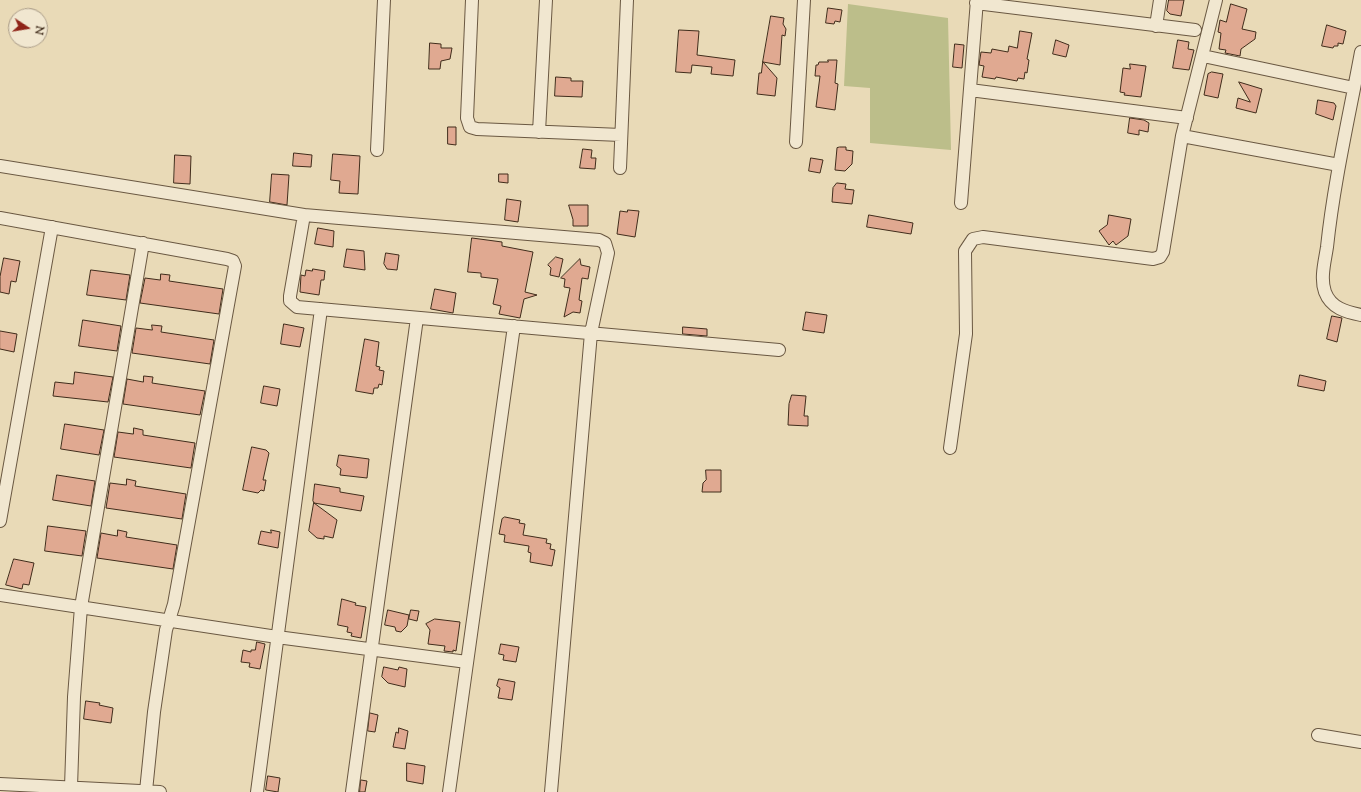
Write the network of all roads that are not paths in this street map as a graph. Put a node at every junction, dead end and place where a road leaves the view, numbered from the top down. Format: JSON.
{"nodes":[{"id":1,"x":384,"y":0,"type":"edge"},
{"id":2,"x":472,"y":0,"type":"edge"},
{"id":3,"x":546,"y":0,"type":"edge"},
{"id":4,"x":627,"y":0,"type":"edge"},
{"id":5,"x":804,"y":0,"type":"edge"},
{"id":6,"x":1160,"y":0,"type":"edge"},
{"id":7,"x":1216,"y":0,"type":"edge"},
{"id":8,"x":976,"y":1,"type":"edge"},
{"id":9,"x":1156,"y":26,"type":"junction"},
{"id":10,"x":1195,"y":30,"type":"dead end"},
{"id":11,"x":1361,"y":52,"type":"edge"},
{"id":12,"x":1203,"y":56,"type":"junction"},
{"id":13,"x":1354,"y":88,"type":"junction"},
{"id":14,"x":970,"y":90,"type":"junction"},
{"id":15,"x":1187,"y":118,"type":"junction"},
{"id":16,"x":538,"y":132,"type":"junction"},
{"id":17,"x":621,"y":135,"type":"junction"},
{"id":18,"x":1182,"y":136,"type":"junction"},
{"id":19,"x":796,"y":142,"type":"dead end"},
{"id":20,"x":378,"y":150,"type":"dead end"},
{"id":21,"x":1339,"y":165,"type":"junction"},
{"id":22,"x":0,"y":166,"type":"edge"},
{"id":23,"x":620,"y":168,"type":"dead end"},
{"id":24,"x":961,"y":203,"type":"dead end"},
{"id":25,"x":304,"y":216,"type":"junction"},
{"id":26,"x":0,"y":218,"type":"edge"},
{"id":27,"x":52,"y":227,"type":"junction"},
{"id":28,"x":143,"y":243,"type":"junction"},
{"id":29,"x":321,"y":309,"type":"junction"},
{"id":30,"x":1361,"y":315,"type":"edge"},
{"id":31,"x":417,"y":318,"type":"junction"},
{"id":32,"x":514,"y":326,"type":"junction"},
{"id":33,"x":592,"y":333,"type":"junction"},
{"id":34,"x":779,"y":350,"type":"dead end"},
{"id":35,"x":950,"y":448,"type":"dead end"},
{"id":36,"x":0,"y":521,"type":"edge"},
{"id":37,"x":0,"y":595,"type":"edge"},
{"id":38,"x":81,"y":607,"type":"junction"},
{"id":39,"x":169,"y":620,"type":"junction"},
{"id":40,"x":277,"y":637,"type":"junction"},
{"id":41,"x":372,"y":650,"type":"junction"},
{"id":42,"x":467,"y":662,"type":"junction"},
{"id":43,"x":1318,"y":735,"type":"dead end"},
{"id":44,"x":1361,"y":742,"type":"edge"},
{"id":45,"x":0,"y":784,"type":"edge"},
{"id":46,"x":71,"y":788,"type":"junction"},
{"id":47,"x":146,"y":791,"type":"junction"},
{"id":48,"x":160,"y":792,"type":"edge"},
{"id":49,"x":256,"y":792,"type":"edge"},
{"id":50,"x":352,"y":792,"type":"edge"},
{"id":51,"x":449,"y":792,"type":"edge"},
{"id":52,"x":551,"y":792,"type":"edge"}],
"edges":[{"from":1,"to":20,"type":"street"},
{"from":2,"to":16,"type":"street"},
{"from":3,"to":16,"type":"street"},
{"from":4,"to":17,"type":"street"},
{"from":5,"to":19,"type":"street"},
{"from":6,"to":9,"type":"street"},
{"from":7,"to":12,"type":"street"},
{"from":8,"to":9,"type":"street"},
{"from":8,"to":14,"type":"street"},
{"from":9,"to":10,"type":"street"},
{"from":11,"to":13,"type":"street"},
{"from":12,"to":13,"type":"street"},
{"from":12,"to":15,"type":"street"},
{"from":13,"to":21,"type":"street"},
{"from":14,"to":15,"type":"street"},
{"from":14,"to":24,"type":"street"},
{"from":15,"to":18,"type":"street"},
{"from":16,"to":17,"type":"street"},
{"from":17,"to":23,"type":"street"},
{"from":18,"to":21,"type":"street"},
{"from":18,"to":35,"type":"street"},
{"from":21,"to":30,"type":"street"},
{"from":22,"to":25,"type":"street"},
{"from":25,"to":29,"type":"street"},
{"from":25,"to":33,"type":"street"},
{"from":26,"to":27,"type":"street"},
{"from":27,"to":28,"type":"street"},
{"from":27,"to":36,"type":"street"},
{"from":28,"to":38,"type":"street"},
{"from":28,"to":39,"type":"street"},
{"from":29,"to":31,"type":"street"},
{"from":29,"to":40,"type":"street"},
{"from":31,"to":32,"type":"street"},
{"from":31,"to":41,"type":"street"},
{"from":32,"to":33,"type":"street"},
{"from":32,"to":42,"type":"street"},
{"from":33,"to":34,"type":"street"},
{"from":33,"to":52,"type":"street"},
{"from":37,"to":38,"type":"street"},
{"from":38,"to":39,"type":"street"},
{"from":38,"to":46,"type":"street"},
{"from":39,"to":40,"type":"street"},
{"from":39,"to":47,"type":"street"},
{"from":40,"to":41,"type":"street"},
{"from":40,"to":49,"type":"street"},
{"from":41,"to":42,"type":"street"},
{"from":41,"to":50,"type":"street"},
{"from":42,"to":51,"type":"street"},
{"from":43,"to":44,"type":"street"},
{"from":45,"to":46,"type":"street"},
{"from":46,"to":47,"type":"street"},
{"from":47,"to":48,"type":"street"}]}
